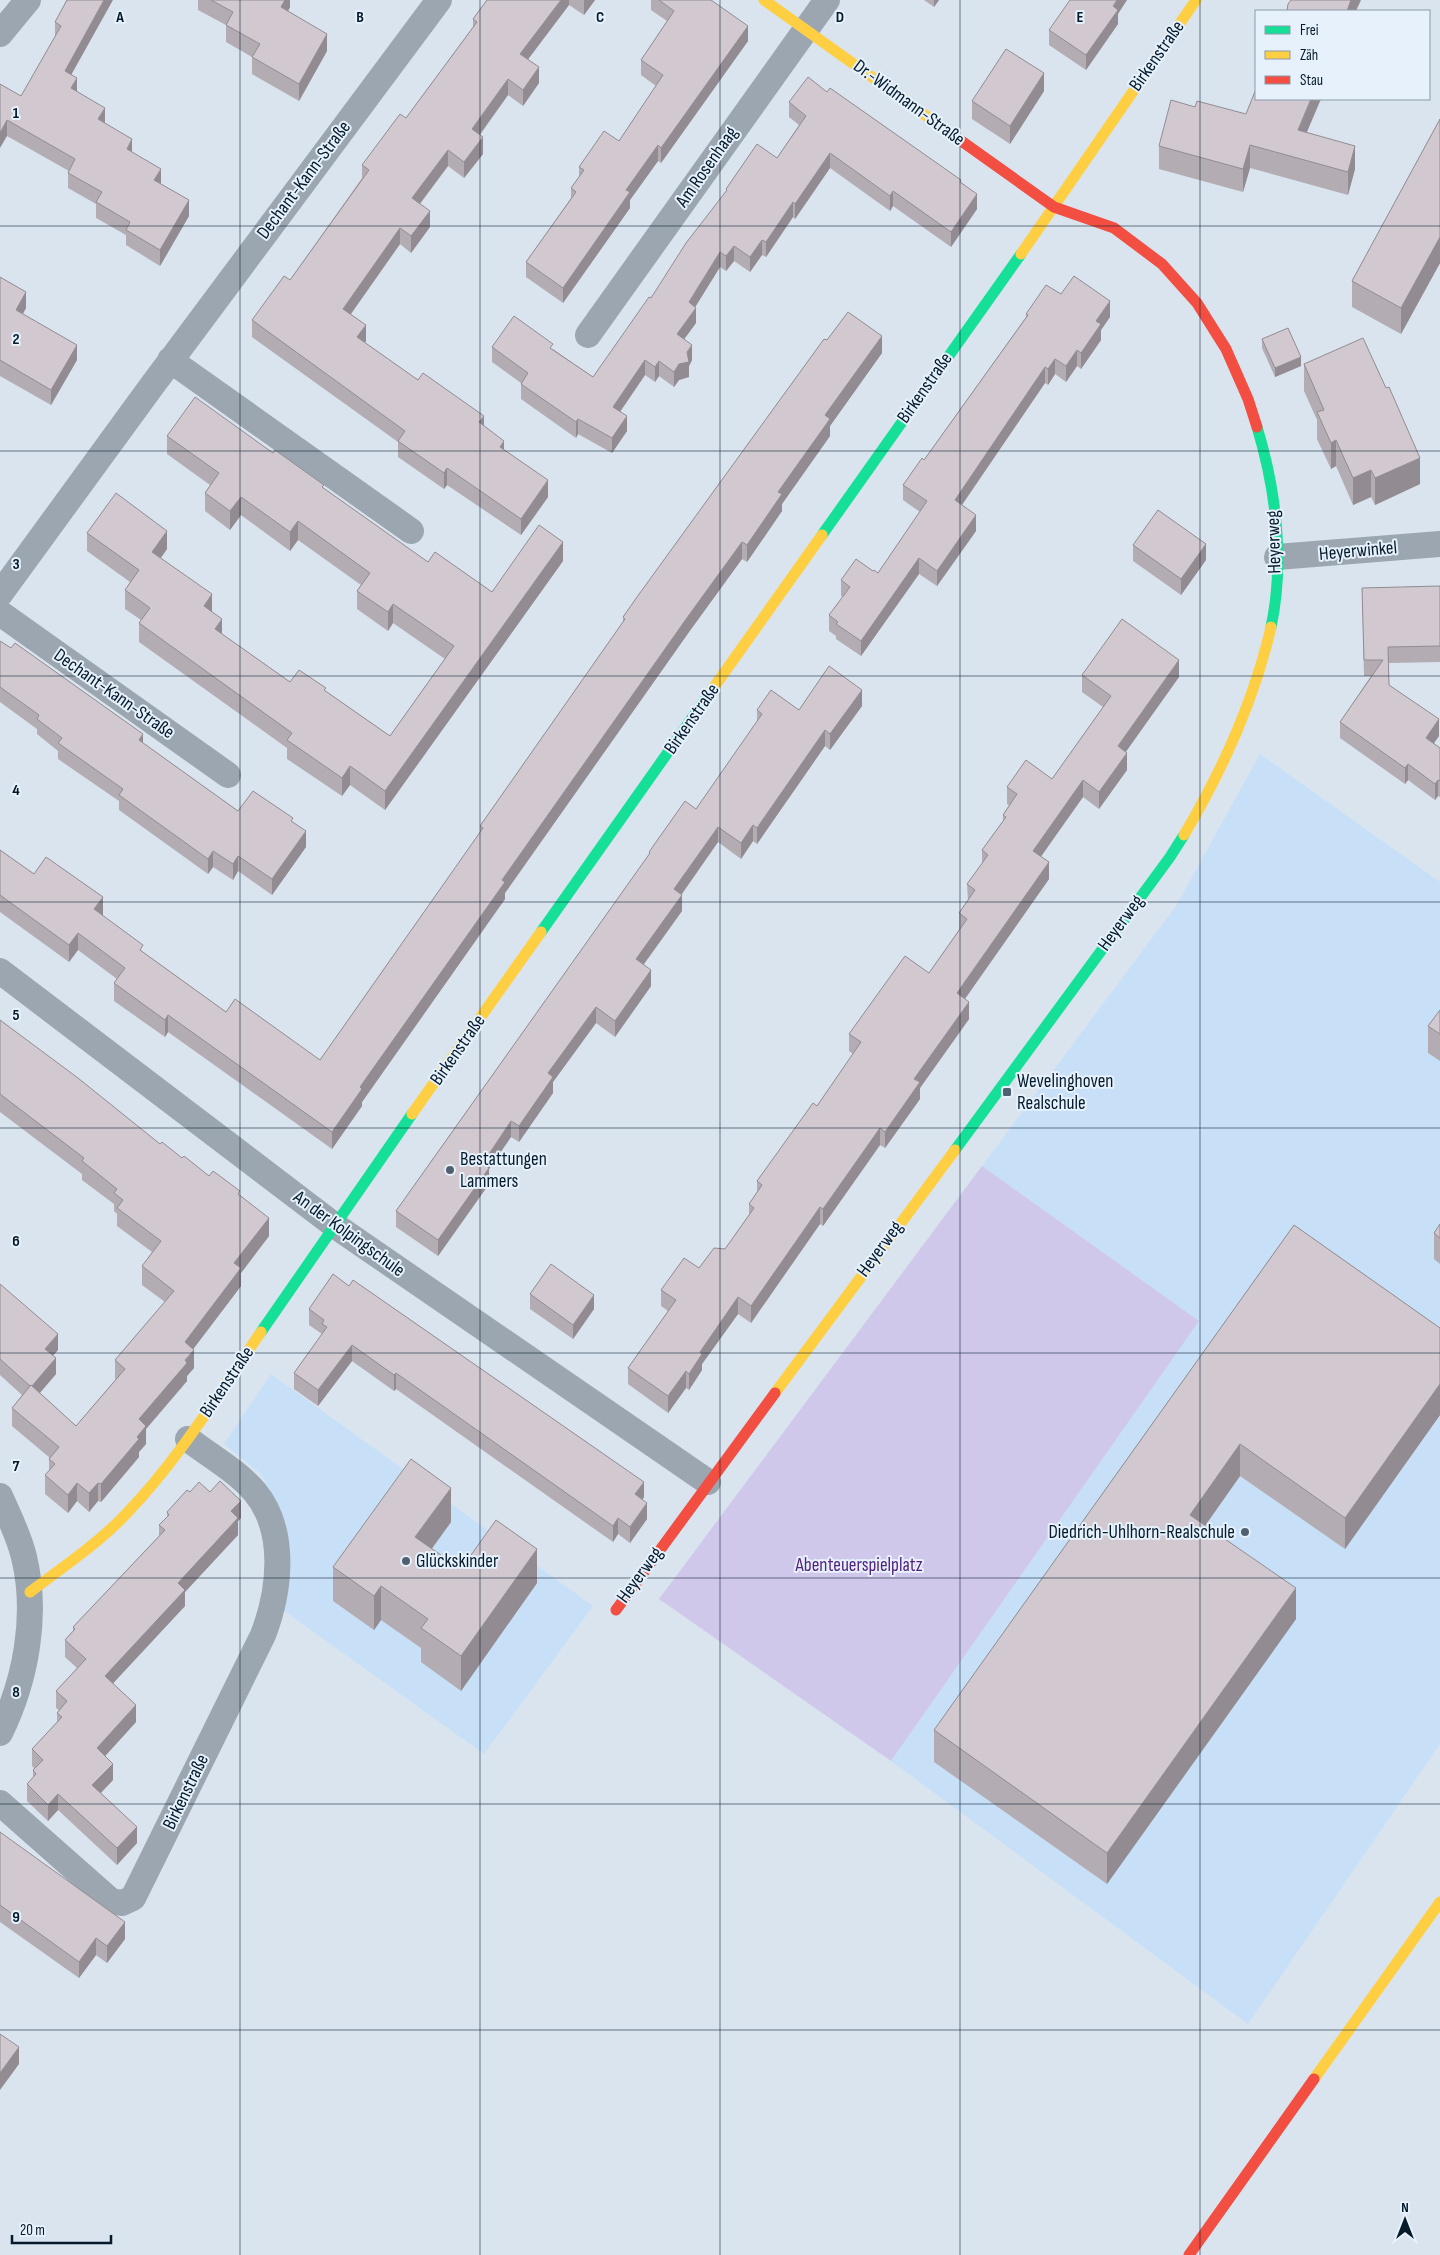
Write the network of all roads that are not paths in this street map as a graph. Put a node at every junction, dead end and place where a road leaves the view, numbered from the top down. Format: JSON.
{"nodes":[{"id":1,"x":28,"y":0,"type":"edge"},
{"id":2,"x":439,"y":0,"type":"edge"},
{"id":3,"x":764,"y":0,"type":"edge"},
{"id":4,"x":827,"y":0,"type":"edge"},
{"id":5,"x":1196,"y":0,"type":"edge"},
{"id":6,"x":805,"y":29,"type":"junction"},
{"id":7,"x":0,"y":34,"type":"edge"},
{"id":8,"x":1054,"y":207,"type":"junction"},
{"id":9,"x":588,"y":335,"type":"dead end"},
{"id":10,"x":170,"y":360,"type":"junction"},
{"id":11,"x":411,"y":531,"type":"dead end"},
{"id":12,"x":1440,"y":544,"type":"edge"},
{"id":13,"x":1277,"y":557,"type":"junction"},
{"id":14,"x":0,"y":594,"type":"edge"},
{"id":15,"x":0,"y":614,"type":"edge"},
{"id":16,"x":228,"y":775,"type":"dead end"},
{"id":17,"x":0,"y":970,"type":"edge"},
{"id":18,"x":334,"y":1226,"type":"junction"},
{"id":19,"x":188,"y":1439,"type":"junction"},
{"id":20,"x":708,"y":1482,"type":"junction"},
{"id":21,"x":0,"y":1496,"type":"edge"},
{"id":22,"x":30,"y":1592,"type":"junction"},
{"id":23,"x":616,"y":1610,"type":"dead end"},
{"id":24,"x":0,"y":1733,"type":"edge"},
{"id":25,"x":0,"y":1803,"type":"edge"},
{"id":26,"x":1440,"y":1902,"type":"edge"},
{"id":27,"x":1189,"y":2255,"type":"edge"}],
"edges":[{"from":1,"to":7,"type":"street"},
{"from":2,"to":10,"type":"street","name":"Dechant-Kann-Straße"},
{"from":3,"to":6,"type":"street","name":"Dr.-Widmann-Straße"},
{"from":4,"to":6,"type":"street","name":"Am Rosenhaag"},
{"from":5,"to":8,"type":"street","name":"Birkenstraße"},
{"from":6,"to":8,"type":"street","name":"Dr.-Widmann-Straße"},
{"from":6,"to":9,"type":"street","name":"Am Rosenhaag"},
{"from":8,"to":13,"type":"street","name":"Heyerweg"},
{"from":8,"to":18,"type":"street","name":"Birkenstraße"},
{"from":10,"to":11,"type":"street"},
{"from":10,"to":14,"type":"street","name":"Dechant-Kann-Straße"},
{"from":12,"to":13,"type":"street","name":"Heyerwinkel"},
{"from":13,"to":20,"type":"street","name":"Heyerweg"},
{"from":15,"to":16,"type":"street","name":"Dechant-Kann-Straße"},
{"from":17,"to":18,"type":"street","name":"An der Kolpingschule"},
{"from":18,"to":19,"type":"street","name":"Birkenstraße"},
{"from":18,"to":20,"type":"street","name":"An der Kolpingschule"},
{"from":19,"to":22,"type":"street","name":"Birkenstraße"},
{"from":19,"to":25,"type":"street","name":"Birkenstraße"},
{"from":20,"to":23,"type":"street","name":"Heyerweg"},
{"from":21,"to":22,"type":"street"},
{"from":22,"to":24,"type":"street"},
{"from":26,"to":27,"type":"street"}]}
